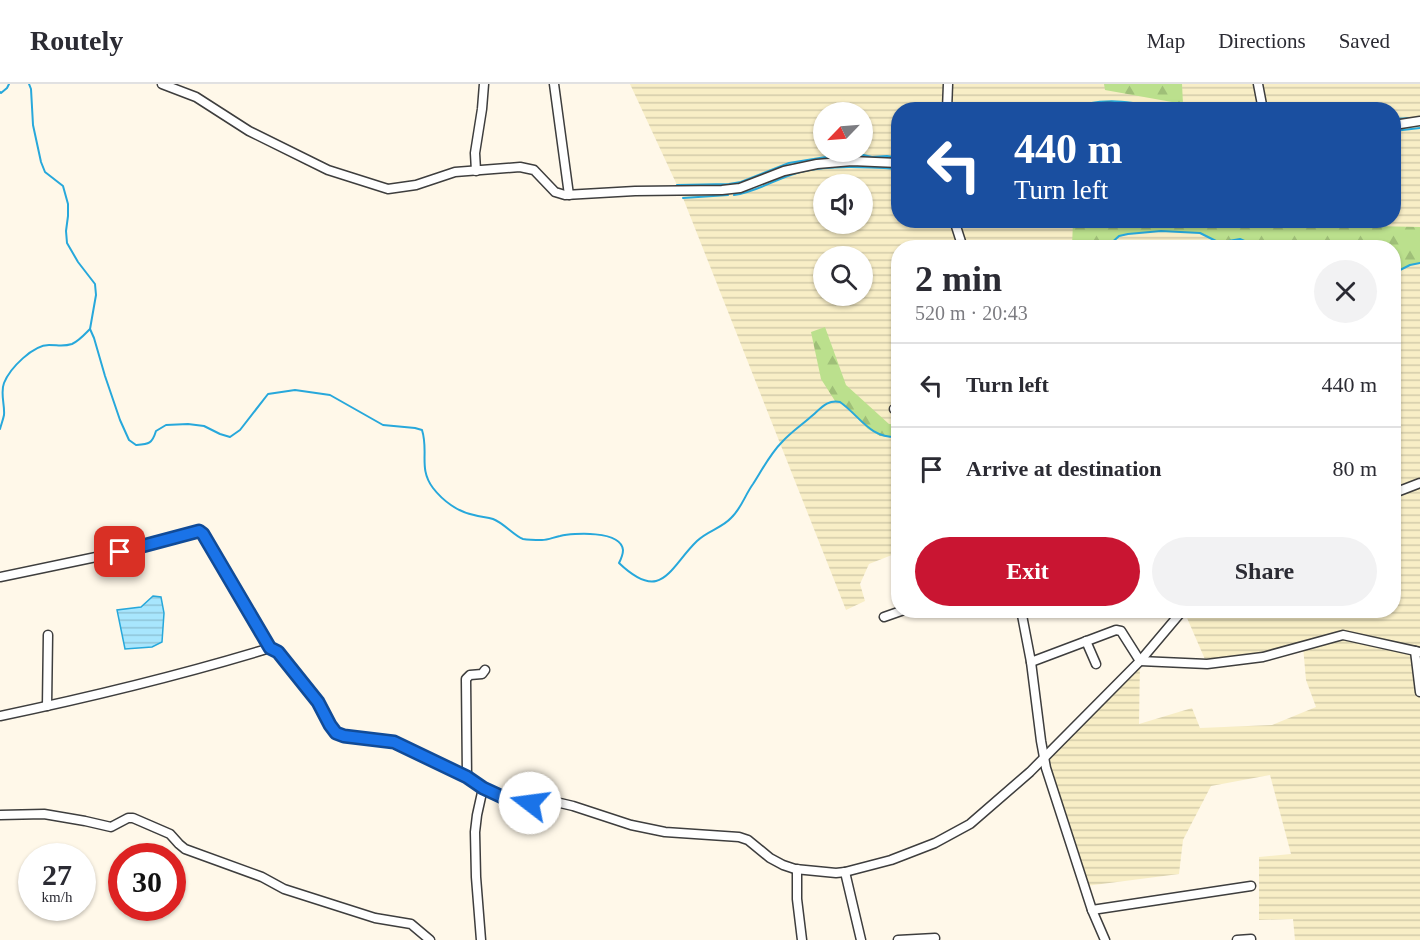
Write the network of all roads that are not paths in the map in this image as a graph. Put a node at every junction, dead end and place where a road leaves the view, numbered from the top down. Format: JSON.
{"nodes":[{"id":1,"x":162,"y":84,"type":"edge"},
{"id":2,"x":484,"y":84,"type":"edge"},
{"id":3,"x":554,"y":84,"type":"edge"},
{"id":4,"x":948,"y":84,"type":"edge"},
{"id":5,"x":1258,"y":84,"type":"edge"},
{"id":6,"x":174,"y":86,"type":"edge"},
{"id":7,"x":947,"y":102,"type":"edge"},
{"id":8,"x":1261,"y":102,"type":"edge"},
{"id":9,"x":1420,"y":122,"type":"edge"},
{"id":10,"x":1401,"y":124,"type":"edge"},
{"id":11,"x":891,"y":163,"type":"edge"},
{"id":12,"x":476,"y":171,"type":"junction"},
{"id":13,"x":569,"y":195,"type":"junction"},
{"id":14,"x":1420,"y":483,"type":"edge"},
{"id":15,"x":1401,"y":490,"type":"edge"},
{"id":16,"x":0,"y":577,"type":"edge"},
{"id":17,"x":891,"y":615,"type":"edge"},
{"id":18,"x":884,"y":617,"type":"dead end"},
{"id":19,"x":1023,"y":618,"type":"edge"},
{"id":20,"x":1176,"y":618,"type":"edge"},
{"id":21,"x":48,"y":635,"type":"dead end"},
{"id":22,"x":1086,"y":641,"type":"junction"},
{"id":23,"x":270,"y":648,"type":"junction"},
{"id":24,"x":1418,"y":652,"type":"edge"},
{"id":25,"x":1031,"y":662,"type":"junction"},
{"id":26,"x":1140,"y":662,"type":"junction"},
{"id":27,"x":1096,"y":664,"type":"dead end"},
{"id":28,"x":485,"y":670,"type":"dead end"},
{"id":29,"x":1420,"y":692,"type":"edge"},
{"id":30,"x":47,"y":706,"type":"junction"},
{"id":31,"x":0,"y":716,"type":"edge"},
{"id":32,"x":1044,"y":758,"type":"junction"},
{"id":33,"x":467,"y":777,"type":"junction"},
{"id":34,"x":483,"y":788,"type":"junction"},
{"id":35,"x":0,"y":815,"type":"edge"},
{"id":36,"x":797,"y":869,"type":"junction"},
{"id":37,"x":844,"y":872,"type":"junction"},
{"id":38,"x":1251,"y":886,"type":"dead end"},
{"id":39,"x":1092,"y":910,"type":"junction"},
{"id":40,"x":935,"y":938,"type":"dead end"},
{"id":41,"x":1251,"y":939,"type":"edge"},
{"id":42,"x":430,"y":940,"type":"edge"},
{"id":43,"x":481,"y":940,"type":"edge"},
{"id":44,"x":802,"y":940,"type":"edge"},
{"id":45,"x":861,"y":940,"type":"edge"},
{"id":46,"x":898,"y":940,"type":"edge"},
{"id":47,"x":1105,"y":940,"type":"edge"},
{"id":48,"x":1237,"y":940,"type":"edge"}],
"edges":[{"from":1,"to":6,"type":"street"},
{"from":2,"to":12,"type":"street"},
{"from":3,"to":13,"type":"street"},
{"from":4,"to":7,"type":"street"},
{"from":5,"to":8,"type":"street"},
{"from":6,"to":12,"type":"street"},
{"from":9,"to":10,"type":"street"},
{"from":11,"to":13,"type":"street"},
{"from":12,"to":13,"type":"street"},
{"from":14,"to":15,"type":"street"},
{"from":16,"to":23,"type":"street"},
{"from":17,"to":18,"type":"street"},
{"from":19,"to":25,"type":"street"},
{"from":20,"to":26,"type":"street"},
{"from":21,"to":30,"type":"street"},
{"from":22,"to":25,"type":"street"},
{"from":22,"to":26,"type":"street"},
{"from":22,"to":27,"type":"street"},
{"from":23,"to":30,"type":"street"},
{"from":23,"to":33,"type":"street"},
{"from":24,"to":26,"type":"street"},
{"from":24,"to":29,"type":"street"},
{"from":25,"to":32,"type":"street"},
{"from":26,"to":32,"type":"street"},
{"from":28,"to":33,"type":"street"},
{"from":30,"to":31,"type":"street"},
{"from":32,"to":37,"type":"street"},
{"from":32,"to":39,"type":"street"},
{"from":33,"to":34,"type":"street"},
{"from":34,"to":36,"type":"street"},
{"from":34,"to":43,"type":"street"},
{"from":35,"to":42,"type":"street"},
{"from":36,"to":37,"type":"street"},
{"from":36,"to":44,"type":"street"},
{"from":37,"to":45,"type":"street"},
{"from":38,"to":39,"type":"street"},
{"from":39,"to":47,"type":"street"},
{"from":40,"to":46,"type":"street"},
{"from":41,"to":48,"type":"street"}]}
